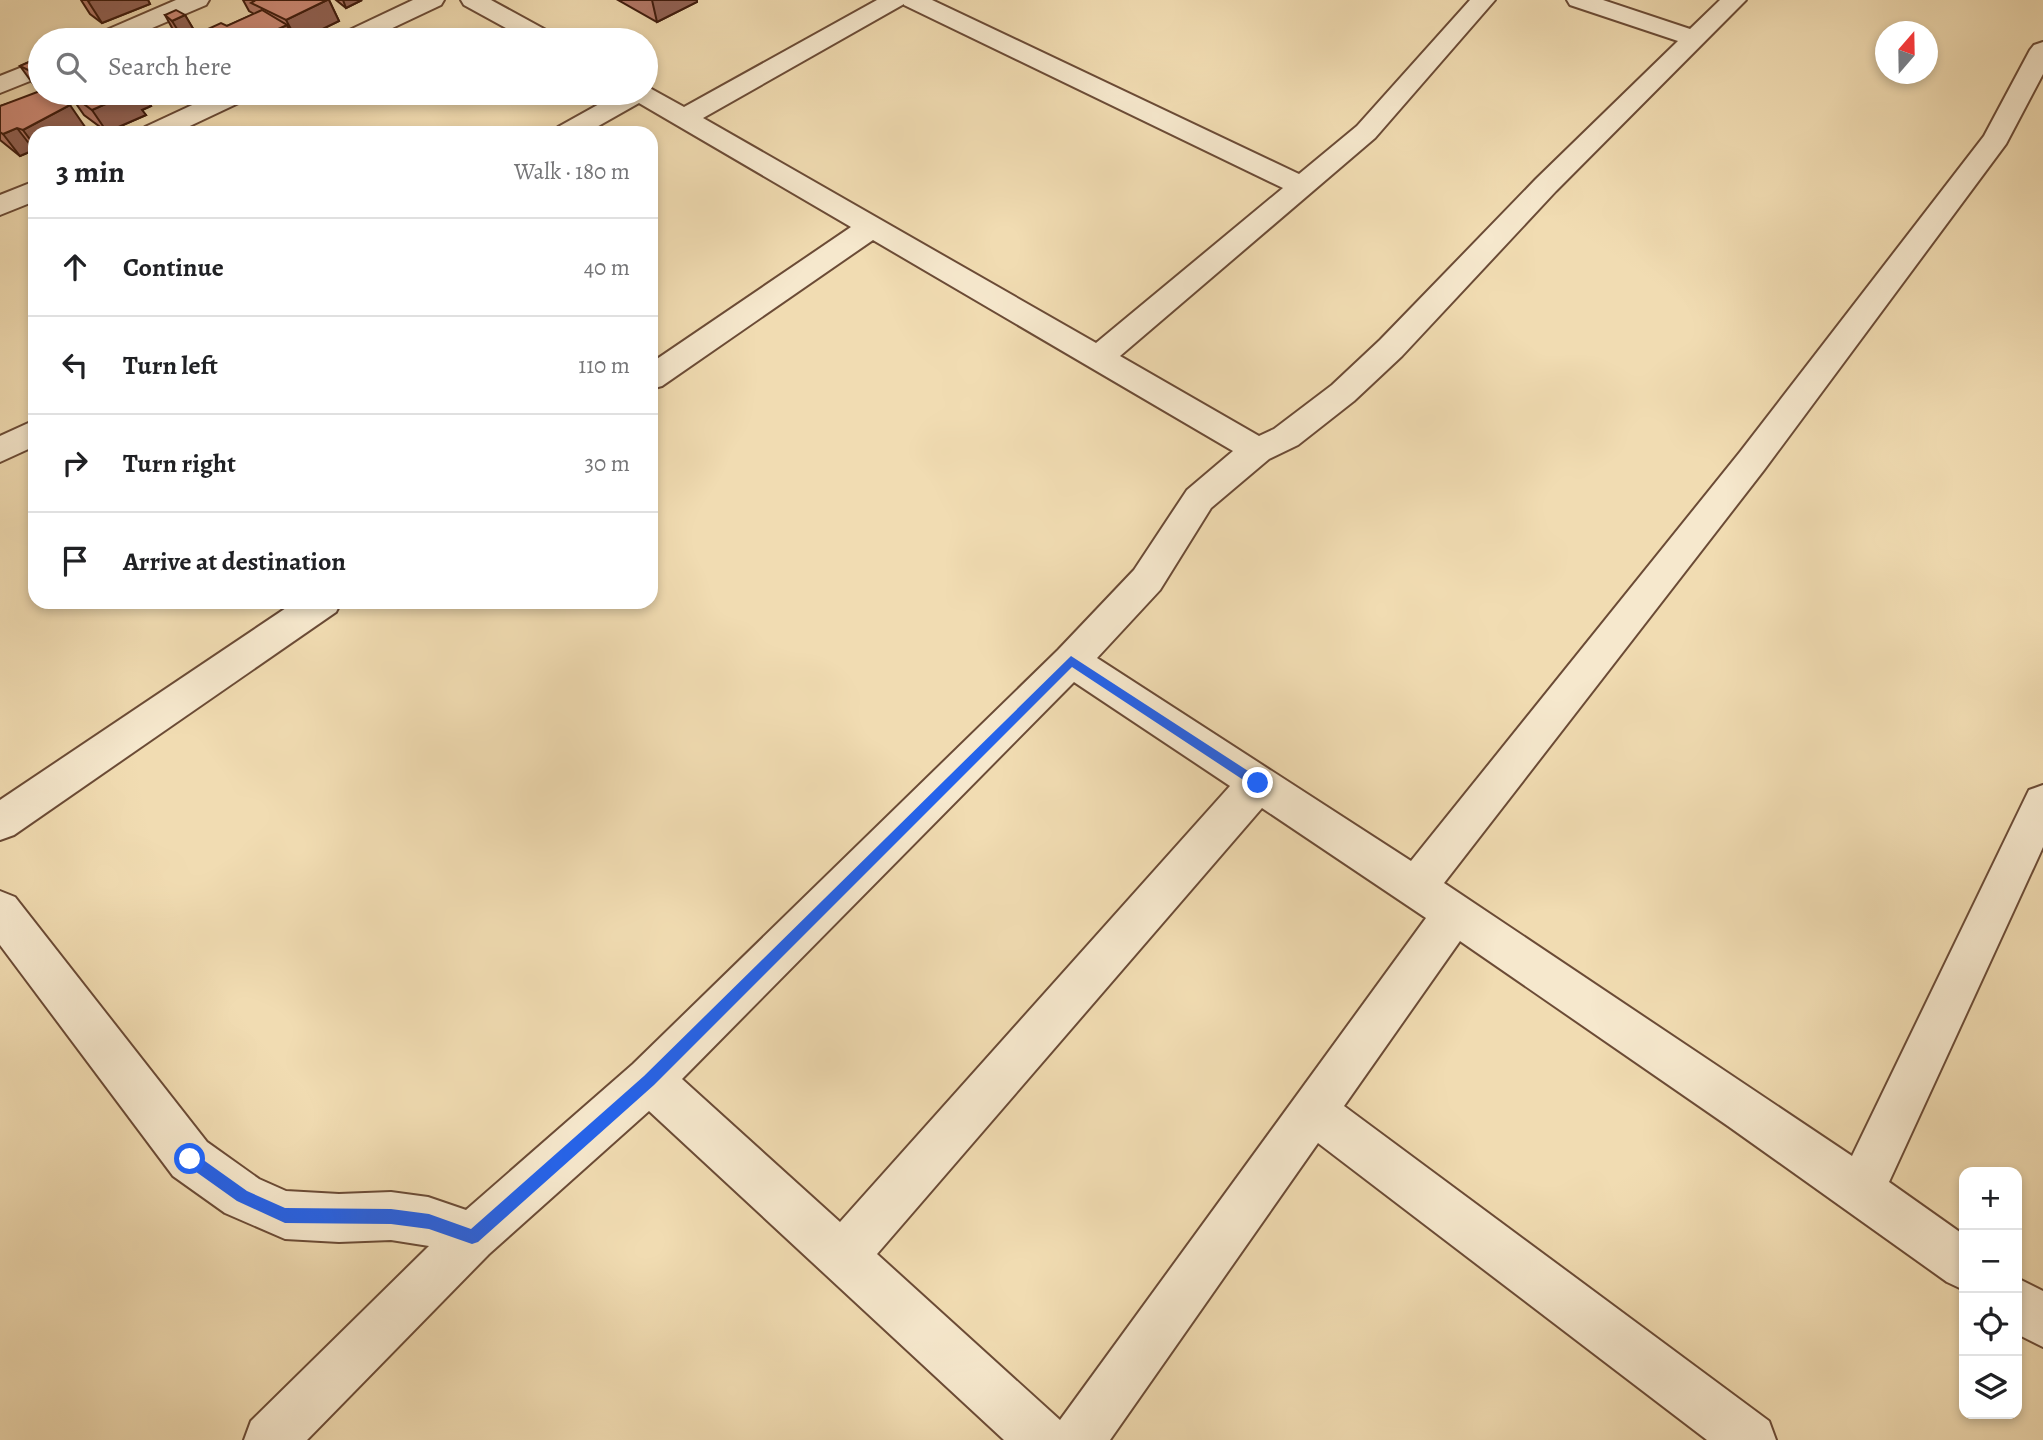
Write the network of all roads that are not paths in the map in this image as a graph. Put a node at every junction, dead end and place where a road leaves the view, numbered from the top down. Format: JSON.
{"nodes":[{"id":1,"x":197,"y":0,"type":"edge"},
{"id":2,"x":432,"y":0,"type":"edge"},
{"id":3,"x":474,"y":0,"type":"edge"},
{"id":4,"x":895,"y":0,"type":"edge"},
{"id":5,"x":913,"y":0,"type":"edge"},
{"id":6,"x":1483,"y":0,"type":"edge"},
{"id":7,"x":1579,"y":0,"type":"edge"},
{"id":8,"x":1734,"y":0,"type":"edge"},
{"id":9,"x":132,"y":28,"type":"edge"},
{"id":10,"x":373,"y":28,"type":"edge"},
{"id":11,"x":524,"y":28,"type":"edge"},
{"id":12,"x":1696,"y":39,"type":"junction"},
{"id":13,"x":2043,"y":50,"type":"edge"},
{"id":14,"x":28,"y":73,"type":"edge"},
{"id":15,"x":0,"y":85,"type":"edge"},
{"id":16,"x":658,"y":103,"type":"edge"},
{"id":17,"x":213,"y":105,"type":"edge"},
{"id":18,"x":618,"y":105,"type":"edge"},
{"id":19,"x":685,"y":117,"type":"junction"},
{"id":20,"x":169,"y":126,"type":"edge"},
{"id":21,"x":580,"y":126,"type":"edge"},
{"id":22,"x":1302,"y":186,"type":"junction"},
{"id":23,"x":28,"y":193,"type":"edge"},
{"id":24,"x":0,"y":206,"type":"edge"},
{"id":25,"x":873,"y":226,"type":"junction"},
{"id":26,"x":1099,"y":357,"type":"junction"},
{"id":27,"x":658,"y":373,"type":"edge"},
{"id":28,"x":28,"y":436,"type":"edge"},
{"id":29,"x":0,"y":450,"type":"edge"},
{"id":30,"x":1256,"y":450,"type":"junction"},
{"id":31,"x":313,"y":609,"type":"edge"},
{"id":32,"x":1071,"y":661,"type":"junction"},
{"id":33,"x":1258,"y":783,"type":"junction"},
{"id":34,"x":2043,"y":803,"type":"edge"},
{"id":35,"x":0,"y":822,"type":"edge"},
{"id":36,"x":1416,"y":887,"type":"junction"},
{"id":37,"x":0,"y":912,"type":"edge"},
{"id":38,"x":1455,"y":912,"type":"junction"},
{"id":39,"x":649,"y":1080,"type":"junction"},
{"id":40,"x":1313,"y":1111,"type":"junction"},
{"id":41,"x":1861,"y":1190,"type":"junction"},
{"id":42,"x":472,"y":1237,"type":"junction"},
{"id":43,"x":842,"y":1257,"type":"junction"},
{"id":44,"x":1959,"y":1261,"type":"edge"},
{"id":45,"x":2022,"y":1307,"type":"edge"},
{"id":46,"x":2043,"y":1322,"type":"edge"},
{"id":47,"x":1049,"y":1439,"type":"edge"},
{"id":48,"x":270,"y":1440,"type":"edge"},
{"id":49,"x":1750,"y":1440,"type":"edge"}],
"edges":[{"from":1,"to":9,"type":"street"},
{"from":2,"to":10,"type":"street"},
{"from":3,"to":11,"type":"street"},
{"from":4,"to":19,"type":"street"},
{"from":5,"to":22,"type":"street"},
{"from":6,"to":22,"type":"street"},
{"from":7,"to":12,"type":"street"},
{"from":8,"to":12,"type":"street"},
{"from":12,"to":30,"type":"street"},
{"from":13,"to":36,"type":"street"},
{"from":14,"to":15,"type":"street"},
{"from":16,"to":19,"type":"street"},
{"from":17,"to":20,"type":"street"},
{"from":18,"to":21,"type":"street"},
{"from":19,"to":25,"type":"street"},
{"from":22,"to":26,"type":"street"},
{"from":23,"to":24,"type":"street"},
{"from":25,"to":26,"type":"street"},
{"from":25,"to":27,"type":"street"},
{"from":26,"to":30,"type":"street"},
{"from":28,"to":29,"type":"street"},
{"from":30,"to":32,"type":"street"},
{"from":31,"to":35,"type":"street"},
{"from":32,"to":33,"type":"street"},
{"from":32,"to":39,"type":"street"},
{"from":33,"to":36,"type":"street"},
{"from":33,"to":43,"type":"street"},
{"from":34,"to":41,"type":"street"},
{"from":36,"to":38,"type":"street"},
{"from":37,"to":42,"type":"street"},
{"from":38,"to":40,"type":"street"},
{"from":38,"to":41,"type":"street"},
{"from":39,"to":42,"type":"street"},
{"from":39,"to":43,"type":"street"},
{"from":40,"to":47,"type":"street"},
{"from":40,"to":49,"type":"street"},
{"from":41,"to":44,"type":"street"},
{"from":42,"to":48,"type":"street"},
{"from":43,"to":47,"type":"street"},
{"from":45,"to":46,"type":"street"}]}
